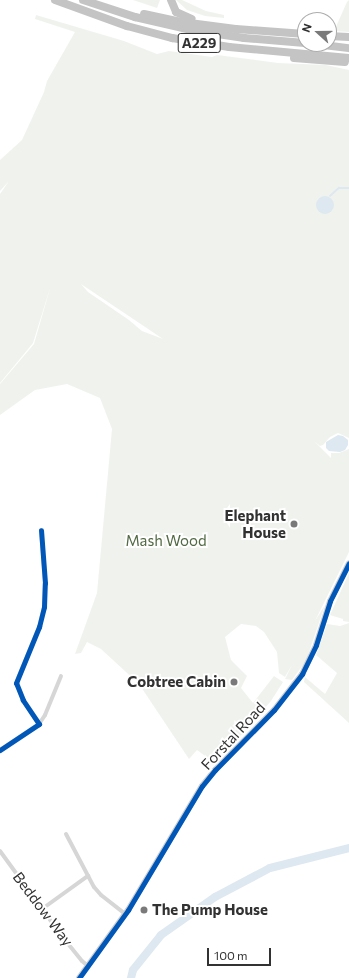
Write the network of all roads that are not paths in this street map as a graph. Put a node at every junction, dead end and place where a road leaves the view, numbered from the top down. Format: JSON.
{"nodes":[{"id":1,"x":55,"y":0,"type":"edge"},
{"id":2,"x":83,"y":0,"type":"edge"},
{"id":3,"x":171,"y":0,"type":"edge"},
{"id":4,"x":94,"y":4,"type":"junction"},
{"id":5,"x":236,"y":29,"type":"junction"},
{"id":6,"x":297,"y":33,"type":"edge"},
{"id":7,"x":337,"y":36,"type":"edge"},
{"id":8,"x":349,"y":37,"type":"edge"},
{"id":9,"x":297,"y":42,"type":"edge"},
{"id":10,"x":206,"y":44,"type":"junction"},
{"id":11,"x":337,"y":47,"type":"edge"},
{"id":12,"x":349,"y":48,"type":"edge"},
{"id":13,"x":348,"y":61,"type":"edge"},
{"id":14,"x":41,"y":530,"type":"dead end"},
{"id":15,"x":349,"y":563,"type":"edge"},
{"id":16,"x":61,"y":676,"type":"dead end"},
{"id":17,"x":38,"y":724,"type":"junction"},
{"id":18,"x":0,"y":750,"type":"edge"},
{"id":19,"x":66,"y":834,"type":"dead end"},
{"id":20,"x":0,"y":851,"type":"edge"},
{"id":21,"x":88,"y":876,"type":"junction"},
{"id":22,"x":42,"y":909,"type":"junction"},
{"id":23,"x":125,"y":914,"type":"junction"},
{"id":24,"x":88,"y":966,"type":"junction"},
{"id":25,"x":79,"y":978,"type":"edge"}],
"edges":[{"from":1,"to":10,"type":"highway","number":"A229"},
{"from":2,"to":4,"type":"highway","number":"A229"},
{"from":3,"to":5,"type":"highway"},
{"from":4,"to":5,"type":"highway"},
{"from":4,"to":9,"type":"highway","number":"A229"},
{"from":5,"to":6,"type":"highway"},
{"from":7,"to":8,"type":"highway"},
{"from":10,"to":13,"type":"highway","number":"A229"},
{"from":10,"to":13,"type":"highway"},
{"from":11,"to":12,"type":"highway"},
{"from":14,"to":17,"type":"street"},
{"from":15,"to":23,"type":"street","name":"Forstal Road"},
{"from":16,"to":17,"type":"street"},
{"from":17,"to":18,"type":"street"},
{"from":19,"to":21,"type":"street"},
{"from":20,"to":22,"type":"street","name":"Beddow Way"},
{"from":21,"to":22,"type":"street"},
{"from":21,"to":23,"type":"street"},
{"from":22,"to":24,"type":"street","name":"Beddow Way"},
{"from":23,"to":24,"type":"street","name":"Forstal Road"},
{"from":24,"to":25,"type":"street","name":"Forstal Road"}]}
